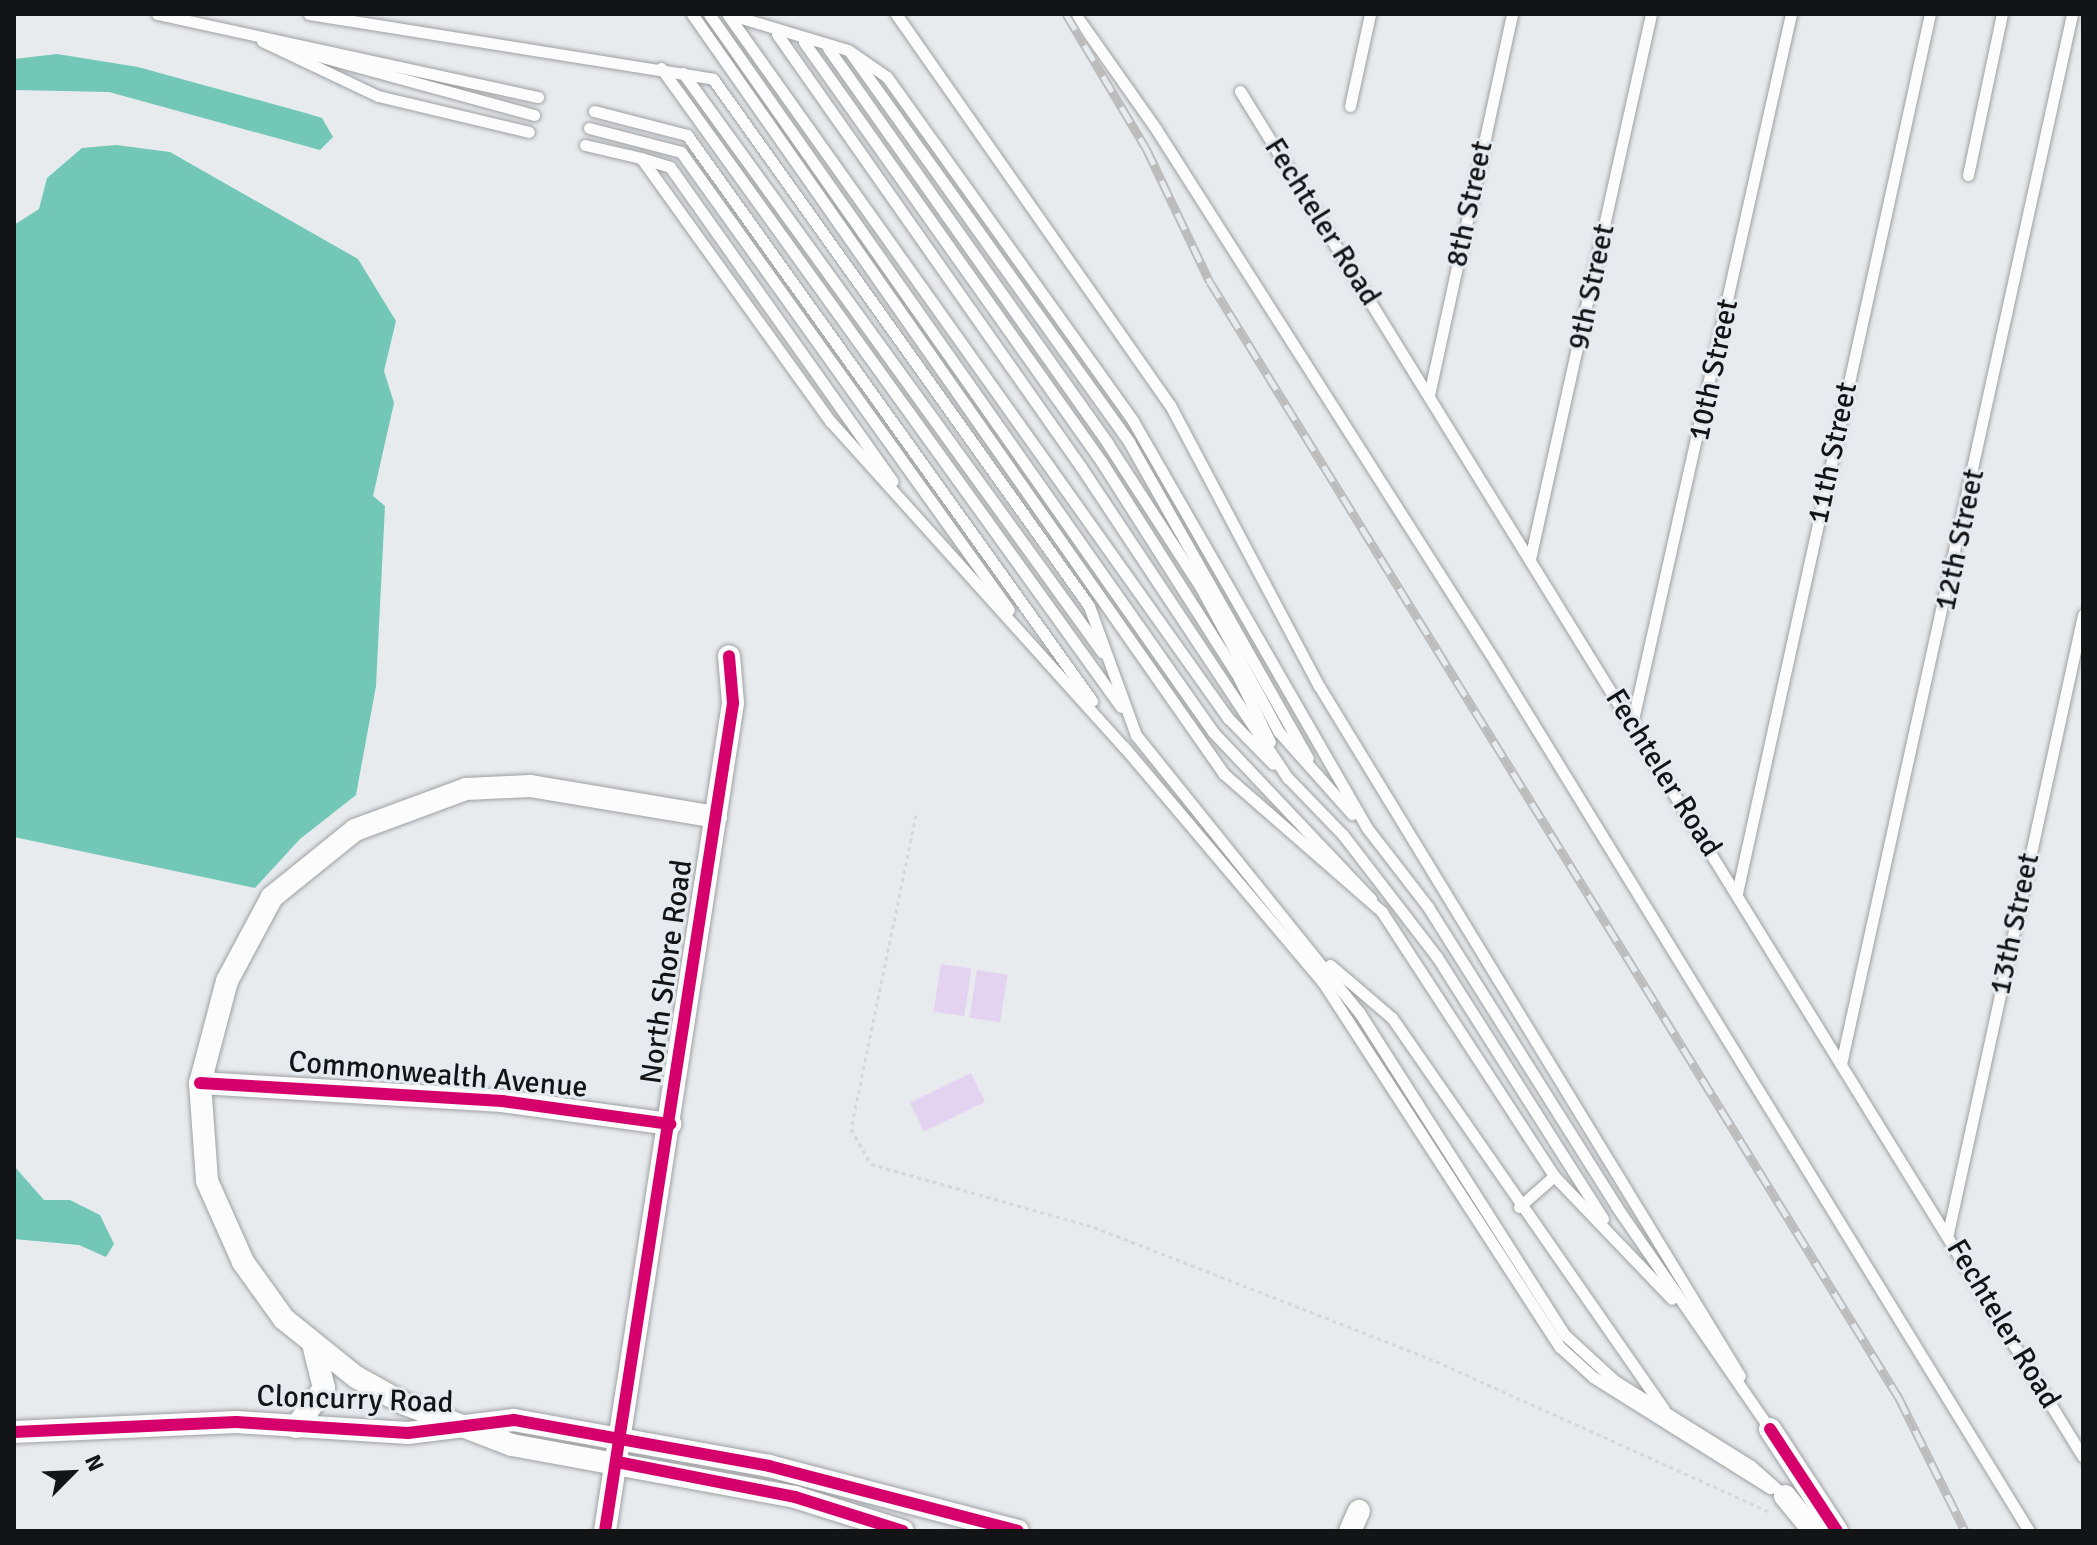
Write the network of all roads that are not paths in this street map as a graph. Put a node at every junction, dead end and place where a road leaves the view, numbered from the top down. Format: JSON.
{"nodes":[{"id":1,"x":157,"y":14,"type":"edge"},
{"id":2,"x":309,"y":14,"type":"edge"},
{"id":3,"x":692,"y":14,"type":"edge"},
{"id":4,"x":709,"y":14,"type":"edge"},
{"id":5,"x":728,"y":14,"type":"edge"},
{"id":6,"x":896,"y":14,"type":"edge"},
{"id":7,"x":1075,"y":14,"type":"edge"},
{"id":8,"x":1370,"y":14,"type":"edge"},
{"id":9,"x":1512,"y":14,"type":"edge"},
{"id":10,"x":1651,"y":14,"type":"edge"},
{"id":11,"x":1791,"y":14,"type":"edge"},
{"id":12,"x":1930,"y":14,"type":"edge"},
{"id":13,"x":2002,"y":14,"type":"edge"},
{"id":14,"x":2072,"y":14,"type":"edge"},
{"id":15,"x":243,"y":33,"type":"junction"},
{"id":16,"x":776,"y":33,"type":"junction"},
{"id":17,"x":804,"y":42,"type":"junction"},
{"id":18,"x":828,"y":48,"type":"junction"},
{"id":19,"x":848,"y":50,"type":"junction"},
{"id":20,"x":661,"y":68,"type":"junction"},
{"id":21,"x":683,"y":73,"type":"junction"},
{"id":22,"x":1240,"y":91,"type":"dead end"},
{"id":23,"x":538,"y":97,"type":"dead end"},
{"id":24,"x":1350,"y":106,"type":"dead end"},
{"id":25,"x":594,"y":111,"type":"dead end"},
{"id":26,"x":534,"y":115,"type":"dead end"},
{"id":27,"x":589,"y":128,"type":"dead end"},
{"id":28,"x":529,"y":132,"type":"dead end"},
{"id":29,"x":585,"y":145,"type":"dead end"},
{"id":30,"x":641,"y":158,"type":"junction"},
{"id":31,"x":1968,"y":175,"type":"dead end"},
{"id":32,"x":1429,"y":395,"type":"junction"},
{"id":33,"x":923,"y":524,"type":"junction"},
{"id":34,"x":1530,"y":559,"type":"junction"},
{"id":35,"x":2083,"y":615,"type":"edge"},
{"id":36,"x":729,"y":656,"type":"dead end"},
{"id":37,"x":1042,"y":656,"type":"junction"},
{"id":38,"x":1110,"y":664,"type":"junction"},
{"id":39,"x":1131,"y":720,"type":"junction"},
{"id":40,"x":1632,"y":724,"type":"junction"},
{"id":41,"x":1124,"y":747,"type":"junction"},
{"id":42,"x":1288,"y":778,"type":"junction"},
{"id":43,"x":1319,"y":780,"type":"junction"},
{"id":44,"x":716,"y":817,"type":"junction"},
{"id":45,"x":1367,"y":828,"type":"junction"},
{"id":46,"x":1737,"y":893,"type":"junction"},
{"id":47,"x":1382,"y":912,"type":"junction"},
{"id":48,"x":1316,"y":955,"type":"junction"},
{"id":49,"x":1841,"y":1064,"type":"junction"},
{"id":50,"x":200,"y":1083,"type":"junction"},
{"id":51,"x":670,"y":1124,"type":"junction"},
{"id":52,"x":1554,"y":1176,"type":"junction"},
{"id":53,"x":1519,"y":1207,"type":"junction"},
{"id":54,"x":1948,"y":1233,"type":"junction"},
{"id":55,"x":1619,"y":1243,"type":"junction"},
{"id":56,"x":1697,"y":1326,"type":"junction"},
{"id":57,"x":312,"y":1343,"type":"junction"},
{"id":58,"x":1667,"y":1413,"type":"junction"},
{"id":59,"x":296,"y":1427,"type":"junction"},
{"id":60,"x":482,"y":1428,"type":"junction"},
{"id":61,"x":1770,"y":1429,"type":"junction"},
{"id":62,"x":14,"y":1432,"type":"edge"},
{"id":63,"x":621,"y":1437,"type":"junction"},
{"id":64,"x":2083,"y":1457,"type":"edge"},
{"id":65,"x":617,"y":1462,"type":"junction"},
{"id":66,"x":1784,"y":1507,"type":"junction"},
{"id":67,"x":605,"y":1531,"type":"edge"},
{"id":68,"x":903,"y":1531,"type":"edge"},
{"id":69,"x":1018,"y":1531,"type":"edge"},
{"id":70,"x":1814,"y":1531,"type":"edge"},
{"id":71,"x":1837,"y":1531,"type":"edge"},
{"id":72,"x":2029,"y":1531,"type":"edge"}],
"edges":[{"from":1,"to":15,"type":"lane"},
{"from":2,"to":20,"type":"lane"},
{"from":3,"to":47,"type":"lane"},
{"from":4,"to":47,"type":"lane"},
{"from":5,"to":16,"type":"lane"},
{"from":5,"to":42,"type":"lane"},
{"from":6,"to":61,"type":"lane"},
{"from":7,"to":72,"type":"lane"},
{"from":8,"to":24,"type":"lane"},
{"from":9,"to":32,"type":"lane","name":"8th Street"},
{"from":10,"to":34,"type":"lane","name":"9th Street"},
{"from":11,"to":40,"type":"lane","name":"10th Street"},
{"from":12,"to":46,"type":"lane","name":"11th Street"},
{"from":13,"to":31,"type":"lane"},
{"from":14,"to":49,"type":"lane","name":"12th Street"},
{"from":15,"to":23,"type":"lane"},
{"from":15,"to":26,"type":"lane"},
{"from":15,"to":28,"type":"lane"},
{"from":16,"to":17,"type":"lane"},
{"from":16,"to":42,"type":"lane"},
{"from":17,"to":18,"type":"lane"},
{"from":17,"to":42,"type":"lane"},
{"from":18,"to":19,"type":"lane"},
{"from":18,"to":43,"type":"lane"},
{"from":19,"to":43,"type":"lane"},
{"from":19,"to":45,"type":"lane"},
{"from":20,"to":21,"type":"lane"},
{"from":20,"to":39,"type":"lane"},
{"from":21,"to":38,"type":"lane"},
{"from":21,"to":38,"type":"lane"},
{"from":22,"to":32,"type":"lane","name":"Fechteler Road"},
{"from":25,"to":41,"type":"lane"},
{"from":27,"to":37,"type":"lane"},
{"from":29,"to":30,"type":"lane"},
{"from":30,"to":33,"type":"lane"},
{"from":30,"to":33,"type":"lane"},
{"from":32,"to":34,"type":"lane","name":"Fechteler Road"},
{"from":33,"to":37,"type":"lane"},
{"from":34,"to":40,"type":"lane","name":"Fechteler Road"},
{"from":35,"to":54,"type":"lane","name":"13th Street"},
{"from":36,"to":44,"type":"street","name":"North Shore Road"},
{"from":37,"to":41,"type":"lane"},
{"from":38,"to":39,"type":"lane"},
{"from":39,"to":48,"type":"lane"},
{"from":40,"to":46,"type":"lane","name":"Fechteler Road"},
{"from":41,"to":66,"type":"lane"},
{"from":42,"to":55,"type":"lane"},
{"from":43,"to":45,"type":"lane"},
{"from":44,"to":50,"type":"street"},
{"from":44,"to":51,"type":"street","name":"North Shore Road"},
{"from":45,"to":56,"type":"lane"},
{"from":46,"to":49,"type":"lane","name":"Fechteler Road"},
{"from":47,"to":52,"type":"lane"},
{"from":48,"to":53,"type":"lane"},
{"from":48,"to":58,"type":"lane"},
{"from":49,"to":54,"type":"lane","name":"Fechteler Road"},
{"from":50,"to":51,"type":"street","name":"Commonwealth Avenue"},
{"from":50,"to":57,"type":"street"},
{"from":51,"to":63,"type":"street","name":"North Shore Road"},
{"from":52,"to":53,"type":"lane"},
{"from":52,"to":55,"type":"lane"},
{"from":53,"to":58,"type":"lane"},
{"from":54,"to":64,"type":"lane","name":"Fechteler Road"},
{"from":55,"to":56,"type":"lane"},
{"from":56,"to":61,"type":"lane"},
{"from":57,"to":59,"type":"street","name":"Cloncurry Road"},
{"from":57,"to":60,"type":"street"},
{"from":58,"to":66,"type":"lane"},
{"from":59,"to":60,"type":"street","name":"Cloncurry Road"},
{"from":59,"to":62,"type":"street","name":"Cloncurry Road"},
{"from":60,"to":63,"type":"street","name":"Cloncurry Road"},
{"from":60,"to":65,"type":"street","name":"Cloncurry Road"},
{"from":61,"to":71,"type":"street"},
{"from":63,"to":65,"type":"street","name":"North Shore Road"},
{"from":63,"to":69,"type":"street","name":"Cloncurry Road"},
{"from":65,"to":67,"type":"street","name":"North Shore Road"},
{"from":65,"to":68,"type":"street","name":"Cloncurry Road"},
{"from":66,"to":70,"type":"street"}]}
